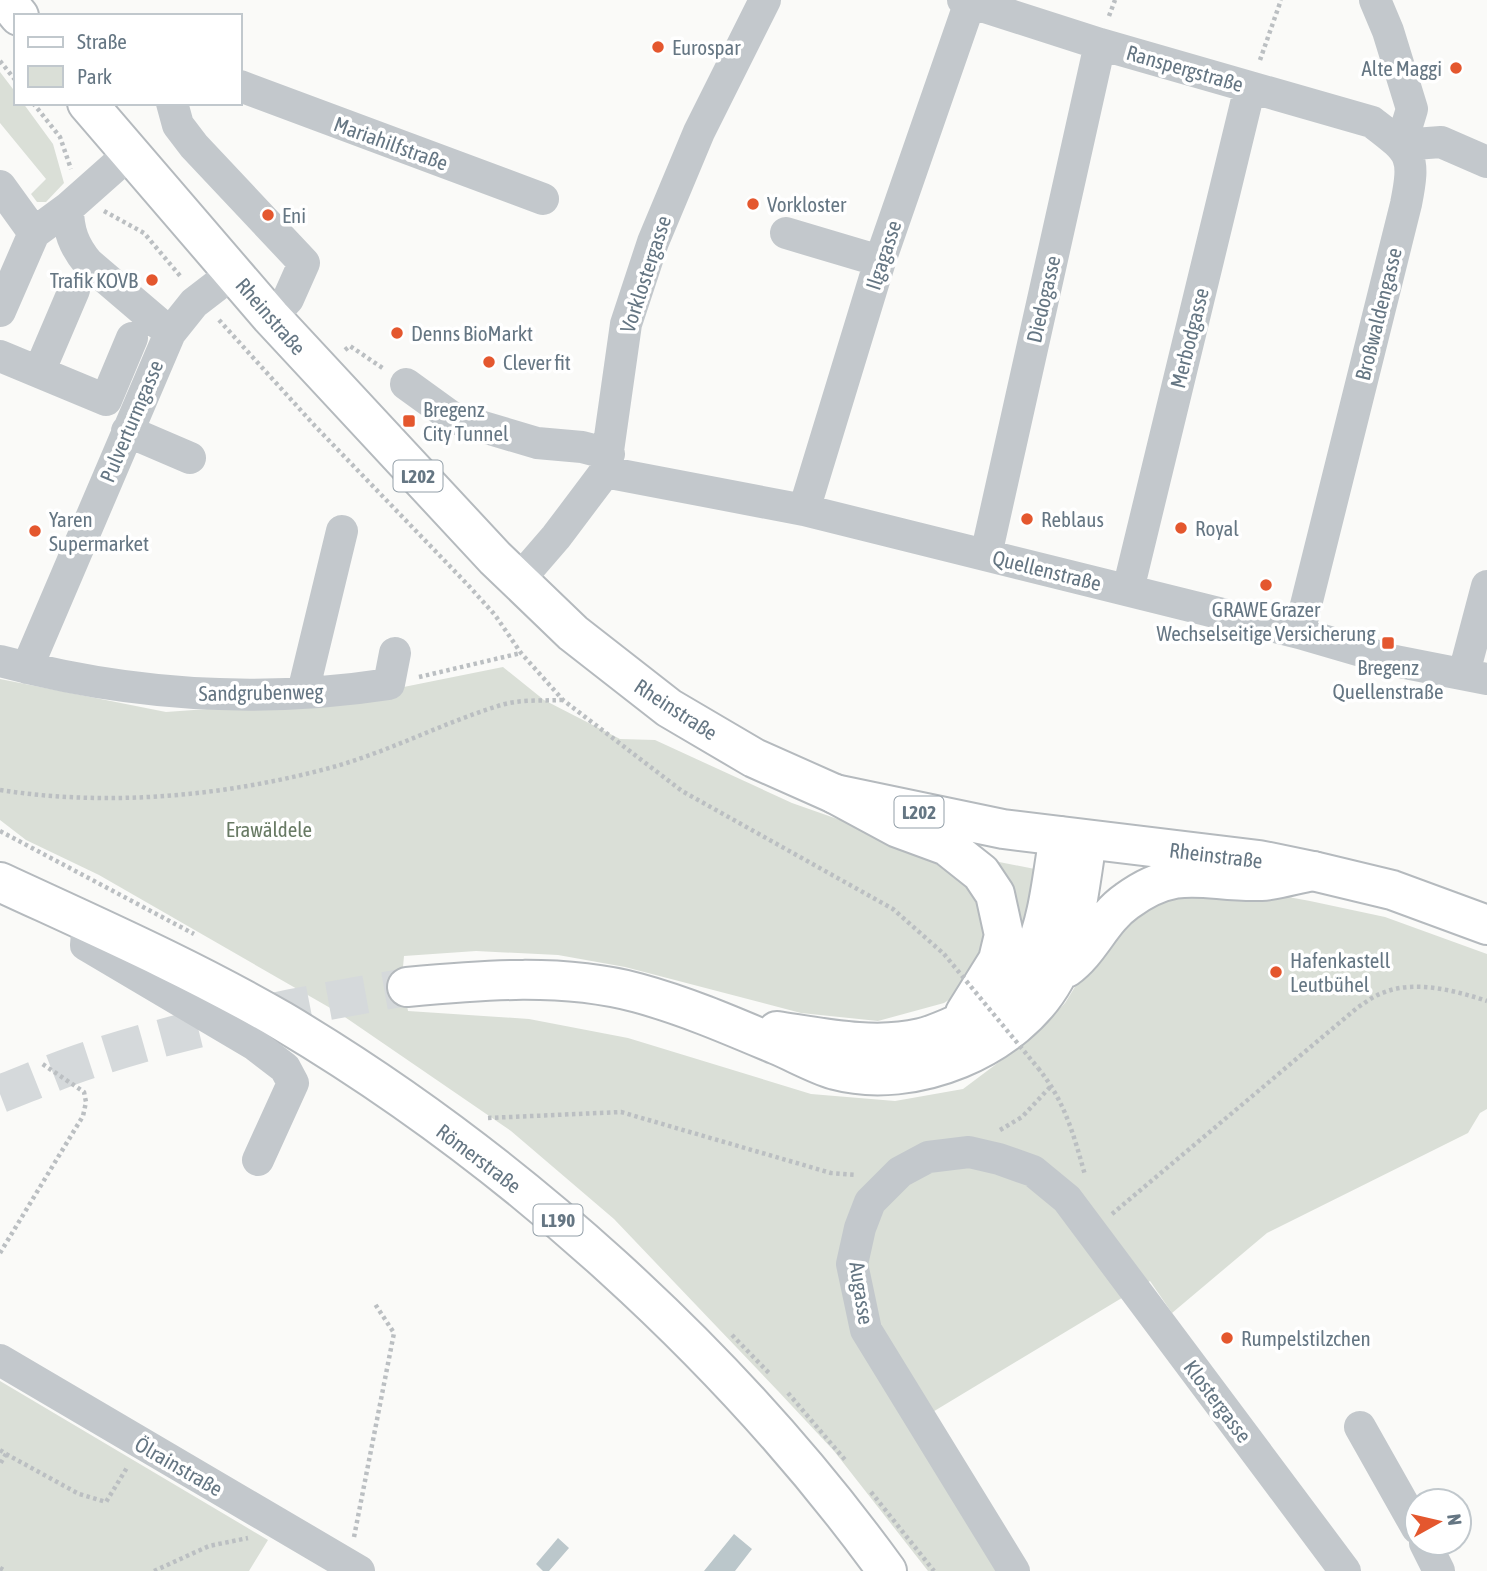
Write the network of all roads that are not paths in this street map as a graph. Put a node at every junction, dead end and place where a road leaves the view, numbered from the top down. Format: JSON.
{"nodes":[{"id":1,"x":6,"y":0,"type":"edge"},
{"id":2,"x":765,"y":0,"type":"edge"},
{"id":3,"x":1376,"y":0,"type":"edge"},
{"id":4,"x":966,"y":1,"type":"edge"},
{"id":5,"x":17,"y":14,"type":"edge"},
{"id":6,"x":1100,"y":44,"type":"junction"},
{"id":7,"x":242,"y":87,"type":"edge"},
{"id":8,"x":1250,"y":87,"type":"junction"},
{"id":9,"x":89,"y":105,"type":"edge"},
{"id":10,"x":173,"y":105,"type":"edge"},
{"id":11,"x":1401,"y":145,"type":"junction"},
{"id":12,"x":130,"y":153,"type":"junction"},
{"id":13,"x":1487,"y":162,"type":"edge"},
{"id":14,"x":0,"y":186,"type":"edge"},
{"id":15,"x":543,"y":199,"type":"dead end"},
{"id":16,"x":68,"y":208,"type":"junction"},
{"id":17,"x":34,"y":233,"type":"junction"},
{"id":18,"x":786,"y":233,"type":"dead end"},
{"id":19,"x":880,"y":261,"type":"junction"},
{"id":20,"x":233,"y":273,"type":"junction"},
{"id":21,"x":74,"y":290,"type":"dead end"},
{"id":22,"x":0,"y":311,"type":"edge"},
{"id":23,"x":271,"y":317,"type":"junction"},
{"id":24,"x":170,"y":333,"type":"junction"},
{"id":25,"x":132,"y":338,"type":"dead end"},
{"id":26,"x":0,"y":356,"type":"edge"},
{"id":27,"x":39,"y":372,"type":"junction"},
{"id":28,"x":405,"y":384,"type":"road end"},
{"id":29,"x":127,"y":431,"type":"junction"},
{"id":30,"x":190,"y":458,"type":"dead end"},
{"id":31,"x":607,"y":463,"type":"junction"},
{"id":32,"x":804,"y":510,"type":"junction"},
{"id":33,"x":342,"y":531,"type":"dead end"},
{"id":34,"x":986,"y":555,"type":"junction"},
{"id":35,"x":518,"y":581,"type":"junction"},
{"id":36,"x":1487,"y":586,"type":"edge"},
{"id":37,"x":1128,"y":590,"type":"junction"},
{"id":38,"x":1300,"y":633,"type":"junction"},
{"id":39,"x":395,"y":653,"type":"dead end"},
{"id":40,"x":13,"y":665,"type":"edge"},
{"id":41,"x":1476,"y":676,"type":"edge"},
{"id":42,"x":303,"y":692,"type":"junction"},
{"id":43,"x":835,"y":794,"type":"junction"},
{"id":44,"x":1073,"y":838,"type":"junction"},
{"id":45,"x":1313,"y":870,"type":"junction"},
{"id":46,"x":0,"y":882,"type":"edge"},
{"id":47,"x":88,"y":923,"type":"junction"},
{"id":48,"x":1487,"y":925,"type":"edge"},
{"id":49,"x":1056,"y":976,"type":"junction"},
{"id":50,"x":407,"y":988,"type":"tunnel mouth"},
{"id":51,"x":959,"y":1024,"type":"junction"},
{"id":52,"x":730,"y":1025,"type":"junction"},
{"id":53,"x":258,"y":1160,"type":"dead end"},
{"id":54,"x":1090,"y":1232,"type":"joint"},
{"id":55,"x":0,"y":1360,"type":"edge"},
{"id":56,"x":1360,"y":1427,"type":"dead end"},
{"id":57,"x":1403,"y":1503,"type":"edge"},
{"id":58,"x":354,"y":1568,"type":"edge"},
{"id":59,"x":887,"y":1571,"type":"edge"},
{"id":60,"x":1014,"y":1571,"type":"edge"},
{"id":61,"x":1345,"y":1571,"type":"edge"}],
"edges":[{"from":1,"to":5,"type":"main road"},
{"from":2,"to":31,"type":"street","name":"Vorklostergasse"},
{"from":3,"to":11,"type":"street"},
{"from":4,"to":6,"type":"street","name":"Ranspergstraße"},
{"from":4,"to":19,"type":"street","name":"Ilgagasse"},
{"from":6,"to":8,"type":"street","name":"Ranspergstraße"},
{"from":6,"to":34,"type":"street","name":"Diedogasse"},
{"from":7,"to":15,"type":"street","name":"Mariahilfstraße"},
{"from":8,"to":11,"type":"street","name":"Ranspergstraße"},
{"from":8,"to":37,"type":"street","name":"Merbodgasse"},
{"from":9,"to":12,"type":"main road","name":"Rheinstraße","number":"L202"},
{"from":10,"to":23,"type":"street"},
{"from":11,"to":13,"type":"street"},
{"from":11,"to":38,"type":"street","name":"Broßwaldengasse"},
{"from":12,"to":16,"type":"street"},
{"from":12,"to":20,"type":"main road","name":"Rheinstraße","number":"L202"},
{"from":14,"to":17,"type":"street"},
{"from":16,"to":17,"type":"street"},
{"from":16,"to":24,"type":"street"},
{"from":17,"to":22,"type":"street"},
{"from":18,"to":19,"type":"street"},
{"from":19,"to":32,"type":"street","name":"Ilgagasse"},
{"from":20,"to":23,"type":"main road","name":"Rheinstraße","number":"L202"},
{"from":20,"to":24,"type":"street","name":"Pulverturmgasse"},
{"from":21,"to":27,"type":"street"},
{"from":23,"to":35,"type":"main road","name":"Rheinstraße","number":"L202"},
{"from":24,"to":29,"type":"street","name":"Pulverturmgasse"},
{"from":25,"to":27,"type":"street"},
{"from":26,"to":27,"type":"street"},
{"from":28,"to":31,"type":"street","name":"Quellenstraße"},
{"from":29,"to":30,"type":"street"},
{"from":29,"to":40,"type":"street","name":"Pulverturmgasse"},
{"from":31,"to":32,"type":"street","name":"Quellenstraße"},
{"from":31,"to":35,"type":"street","name":"Vorklostergasse"},
{"from":32,"to":34,"type":"street","name":"Quellenstraße"},
{"from":33,"to":42,"type":"street"},
{"from":34,"to":37,"type":"street","name":"Quellenstraße"},
{"from":35,"to":43,"type":"main road","name":"Rheinstraße","number":"L202"},
{"from":36,"to":41,"type":"street"},
{"from":37,"to":38,"type":"street","name":"Quellenstraße"},
{"from":38,"to":41,"type":"street","name":"Quellenstraße"},
{"from":39,"to":42,"type":"street","name":"Sandgrubenweg"},
{"from":40,"to":42,"type":"street","name":"Sandgrubenweg"},
{"from":43,"to":44,"type":"main road","name":"Rheinstraße","number":"L202"},
{"from":43,"to":51,"type":"main road"},
{"from":44,"to":45,"type":"main road","name":"Rheinstraße","number":"L202"},
{"from":44,"to":49,"type":"main road"},
{"from":44,"to":51,"type":"main road"},
{"from":45,"to":48,"type":"main road","name":"Rheinstraße","number":"L202"},
{"from":45,"to":49,"type":"main road"},
{"from":46,"to":47,"type":"main road","name":"Römerstraße","number":"L190"},
{"from":47,"to":53,"type":"street"},
{"from":47,"to":59,"type":"main road","name":"Römerstraße","number":"L190"},
{"from":49,"to":52,"type":"main road"},
{"from":50,"to":52,"type":"main road"},
{"from":51,"to":52,"type":"main road"},
{"from":54,"to":60,"type":"street","name":"Augasse"},
{"from":54,"to":61,"type":"street","name":"Klostergasse"},
{"from":55,"to":58,"type":"street","name":"Ölrainstraße"},
{"from":56,"to":57,"type":"street"}]}
